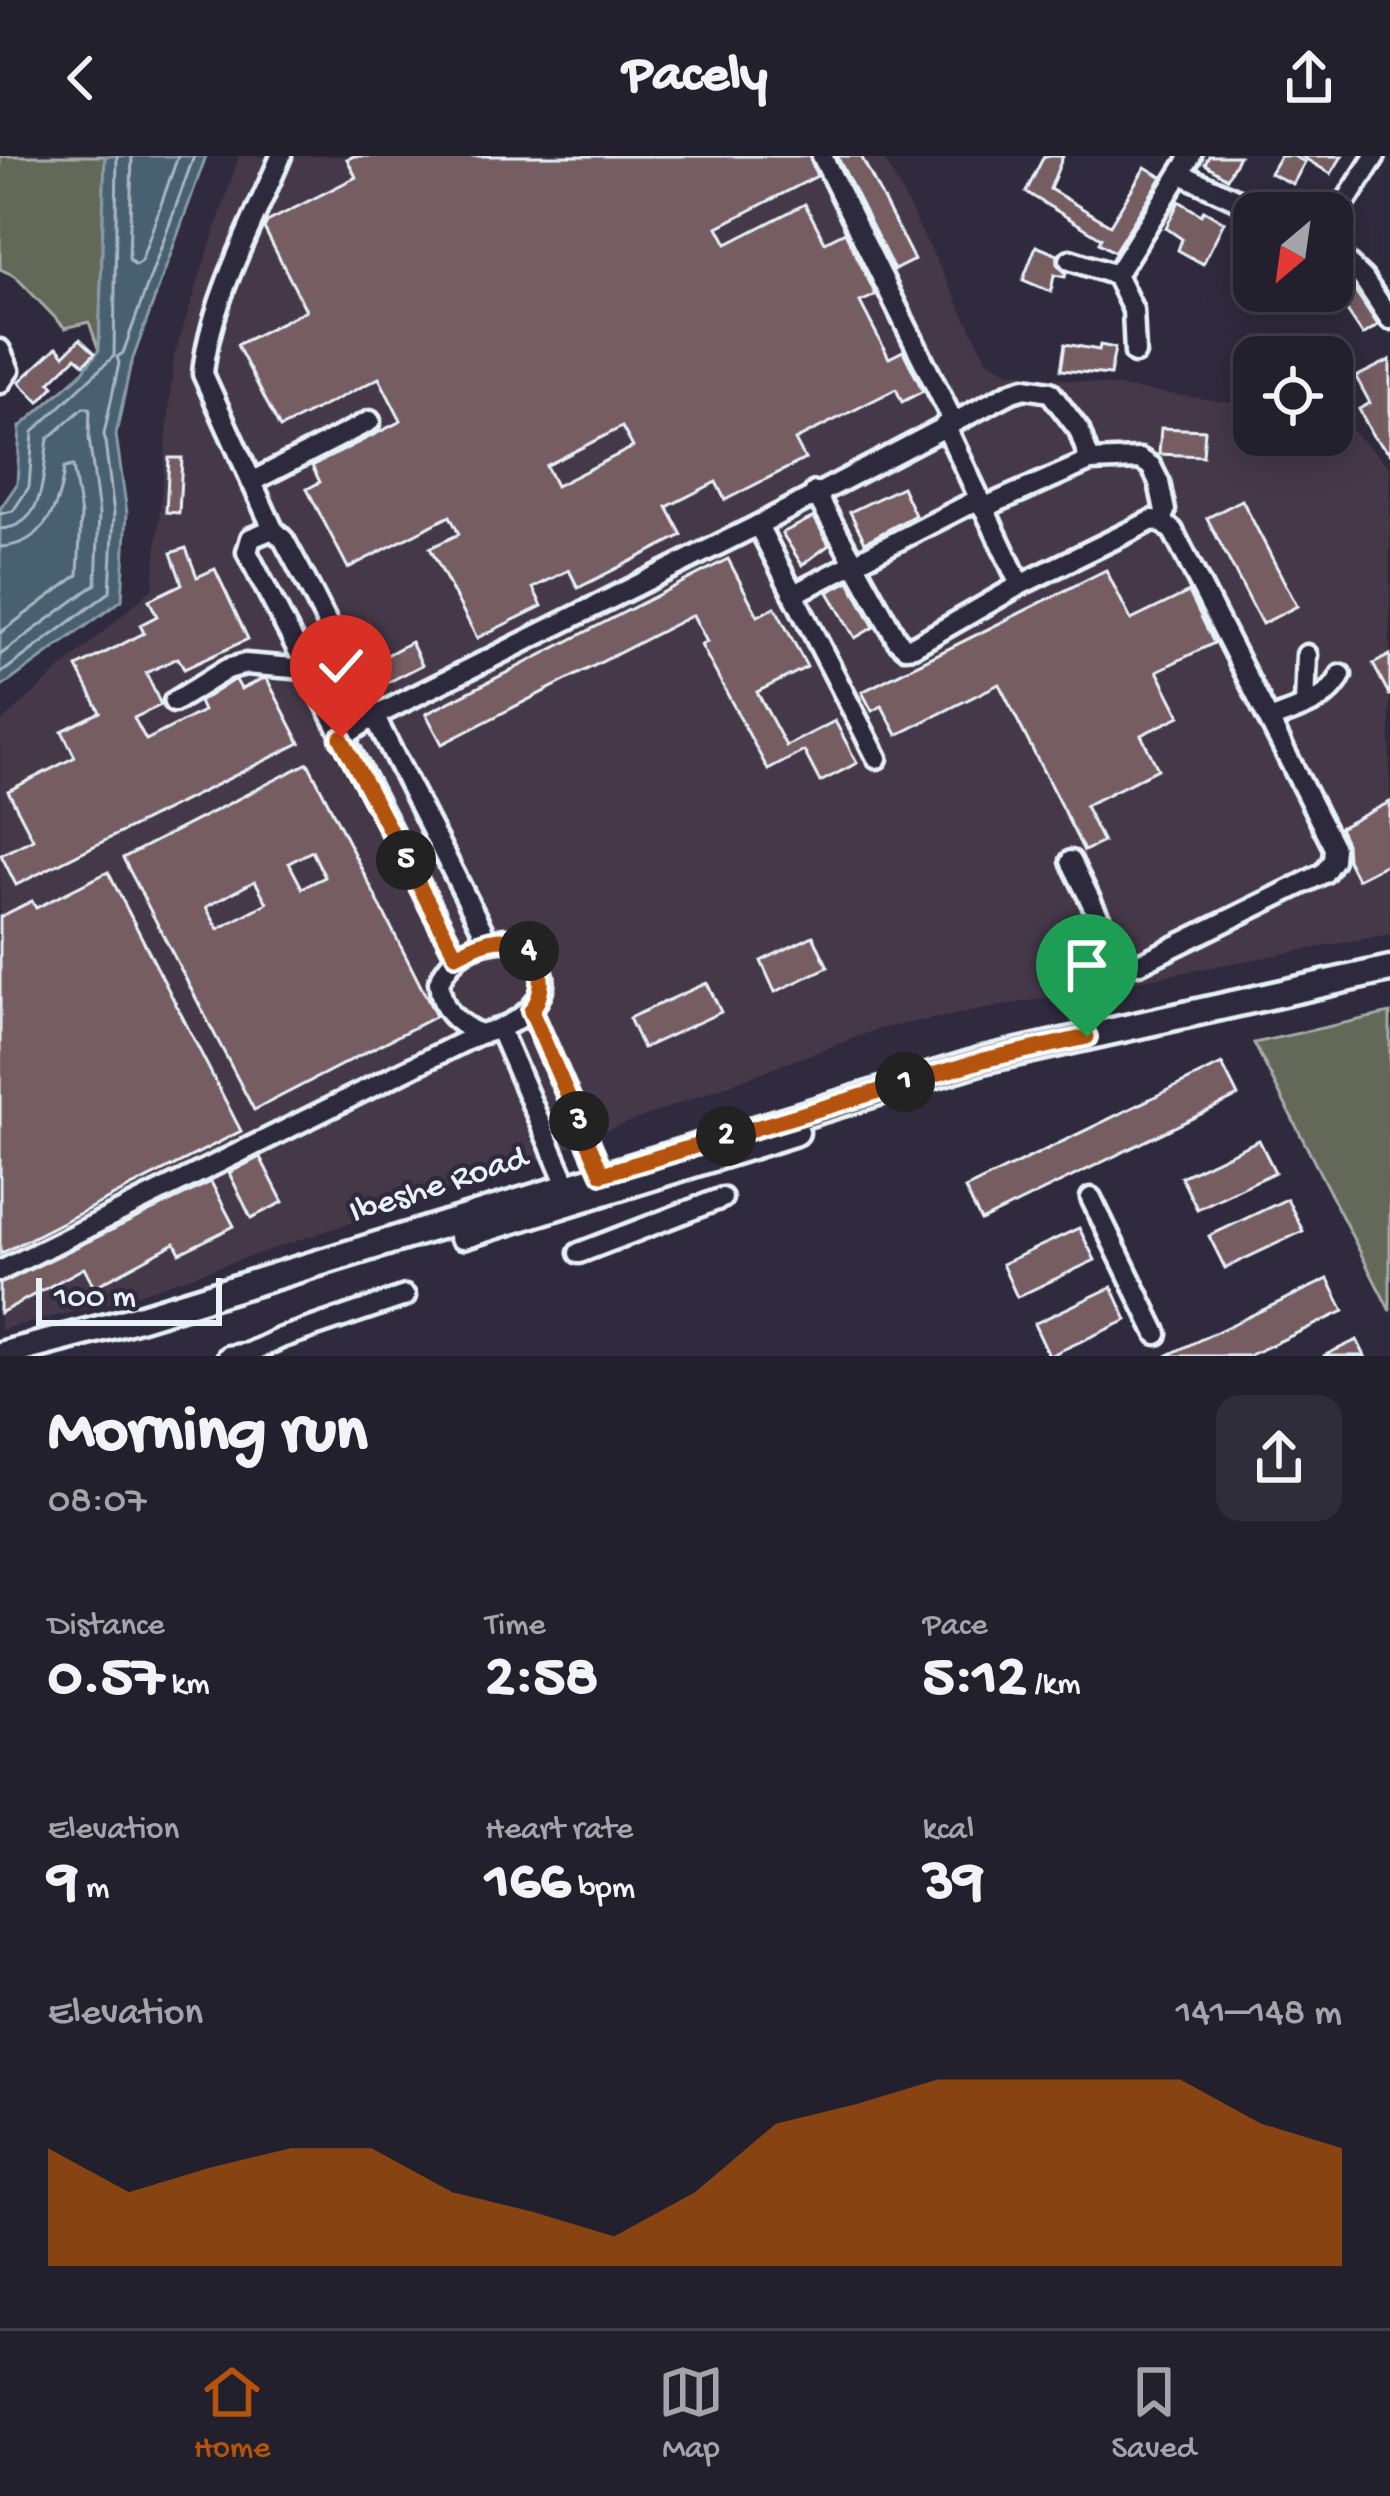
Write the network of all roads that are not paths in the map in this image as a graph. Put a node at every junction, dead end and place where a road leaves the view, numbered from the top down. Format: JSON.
{"nodes":[{"id":1,"x":281,"y":156,"type":"edge"},
{"id":2,"x":822,"y":156,"type":"edge"},
{"id":3,"x":1376,"y":156,"type":"edge"},
{"id":4,"x":1186,"y":165,"type":"edge"},
{"id":5,"x":1352,"y":192,"type":"edge"},
{"id":6,"x":1233,"y":193,"type":"edge"},
{"id":7,"x":1070,"y":260,"type":"dead end"},
{"id":8,"x":1353,"y":269,"type":"edge"},
{"id":9,"x":1116,"y":274,"type":"junction"},
{"id":10,"x":1390,"y":319,"type":"edge"},
{"id":11,"x":0,"y":350,"type":"edge"},
{"id":12,"x":1135,"y":353,"type":"dead end"},
{"id":13,"x":0,"y":383,"type":"edge"},
{"id":14,"x":370,"y":421,"type":"dead end"},
{"id":15,"x":949,"y":423,"type":"junction"},
{"id":16,"x":1090,"y":461,"type":"junction"},
{"id":17,"x":251,"y":482,"type":"junction"},
{"id":18,"x":815,"y":492,"type":"junction"},
{"id":19,"x":981,"y":504,"type":"junction"},
{"id":20,"x":1162,"y":522,"type":"junction"},
{"id":21,"x":758,"y":525,"type":"junction"},
{"id":22,"x":273,"y":529,"type":"junction"},
{"id":23,"x":854,"y":562,"type":"junction"},
{"id":24,"x":1020,"y":585,"type":"junction"},
{"id":25,"x":794,"y":594,"type":"junction"},
{"id":26,"x":1307,"y":655,"type":"dead end"},
{"id":27,"x":305,"y":669,"type":"junction"},
{"id":28,"x":1341,"y":675,"type":"dead end"},
{"id":29,"x":174,"y":702,"type":"dead end"},
{"id":30,"x":1305,"y":705,"type":"junction"},
{"id":31,"x":375,"y":716,"type":"junction"},
{"id":32,"x":1270,"y":720,"type":"junction"},
{"id":33,"x":341,"y":738,"type":"junction"},
{"id":34,"x":877,"y":758,"type":"dead end"},
{"id":35,"x":1071,"y":861,"type":"dead end"},
{"id":36,"x":488,"y":941,"type":"junction"},
{"id":37,"x":456,"y":955,"type":"junction"},
{"id":38,"x":1390,"y":969,"type":"edge"},
{"id":39,"x":1390,"y":986,"type":"edge"},
{"id":40,"x":531,"y":1011,"type":"junction"},
{"id":41,"x":500,"y":1030,"type":"junction"},
{"id":42,"x":479,"y":1034,"type":"junction"},
{"id":43,"x":602,"y":1174,"type":"junction"},
{"id":44,"x":567,"y":1185,"type":"junction"},
{"id":45,"x":722,"y":1198,"type":"dead end"},
{"id":46,"x":1091,"y":1198,"type":"dead end"},
{"id":47,"x":580,"y":1253,"type":"dead end"},
{"id":48,"x":0,"y":1271,"type":"edge"},
{"id":49,"x":405,"y":1296,"type":"dead end"},
{"id":50,"x":1157,"y":1334,"type":"dead end"},
{"id":51,"x":0,"y":1355,"type":"edge"},
{"id":52,"x":57,"y":1356,"type":"edge"},
{"id":53,"x":228,"y":1356,"type":"edge"}],
"edges":[{"from":1,"to":17,"type":"street"},
{"from":2,"to":15,"type":"street"},
{"from":3,"to":5,"type":"street"},
{"from":4,"to":6,"type":"street"},
{"from":4,"to":9,"type":"street"},
{"from":7,"to":9,"type":"street"},
{"from":8,"to":10,"type":"street"},
{"from":9,"to":12,"type":"street"},
{"from":11,"to":13,"type":"street"},
{"from":14,"to":17,"type":"street"},
{"from":15,"to":16,"type":"street"},
{"from":15,"to":18,"type":"street"},
{"from":15,"to":19,"type":"street"},
{"from":16,"to":19,"type":"street"},
{"from":16,"to":20,"type":"street"},
{"from":17,"to":22,"type":"street"},
{"from":18,"to":21,"type":"street"},
{"from":18,"to":23,"type":"street"},
{"from":19,"to":23,"type":"street"},
{"from":19,"to":24,"type":"street"},
{"from":20,"to":24,"type":"street"},
{"from":20,"to":32,"type":"street"},
{"from":21,"to":25,"type":"street"},
{"from":21,"to":31,"type":"street"},
{"from":22,"to":27,"type":"street"},
{"from":22,"to":31,"type":"street"},
{"from":23,"to":24,"type":"street"},
{"from":23,"to":25,"type":"street"},
{"from":25,"to":34,"type":"street"},
{"from":26,"to":30,"type":"street"},
{"from":27,"to":29,"type":"street"},
{"from":27,"to":33,"type":"street"},
{"from":28,"to":30,"type":"street"},
{"from":30,"to":32,"type":"street"},
{"from":31,"to":33,"type":"street"},
{"from":31,"to":36,"type":"street"},
{"from":32,"to":35,"type":"street"},
{"from":33,"to":37,"type":"street"},
{"from":36,"to":37,"type":"street"},
{"from":36,"to":40,"type":"street"},
{"from":37,"to":42,"type":"street"},
{"from":38,"to":43,"type":"main road","name":"Ibeshe Road"},
{"from":39,"to":52,"type":"main road","name":"Ibeshe Road"},
{"from":40,"to":41,"type":"street"},
{"from":40,"to":43,"type":"street"},
{"from":41,"to":42,"type":"street"},
{"from":41,"to":44,"type":"street"},
{"from":42,"to":48,"type":"street"},
{"from":43,"to":44,"type":"main road","name":"Ibeshe Road"},
{"from":44,"to":51,"type":"main road","name":"Ibeshe Road"},
{"from":45,"to":47,"type":"street"},
{"from":46,"to":50,"type":"street"},
{"from":49,"to":53,"type":"street"}]}
